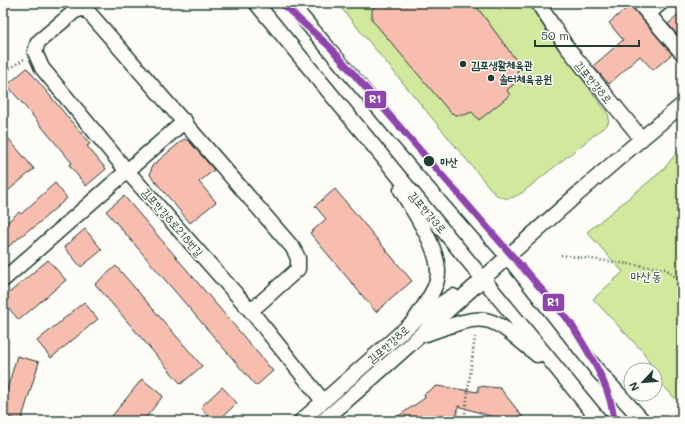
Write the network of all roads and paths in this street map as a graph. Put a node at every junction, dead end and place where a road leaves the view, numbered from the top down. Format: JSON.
{"nodes":[{"id":1,"x":256,"y":3,"type":"edge"},
{"id":2,"x":290,"y":3,"type":"edge"},
{"id":3,"x":538,"y":3,"type":"edge"},
{"id":4,"x":639,"y":3,"type":"edge"},
{"id":5,"x":661,"y":3,"type":"edge"},
{"id":6,"x":648,"y":14,"type":"junction"},
{"id":7,"x":682,"y":53,"type":"edge"},
{"id":8,"x":25,"y":58,"type":"dead end"},
{"id":9,"x":3,"y":73,"type":"edge"},
{"id":10,"x":682,"y":105,"type":"edge"},
{"id":11,"x":185,"y":121,"type":"junction"},
{"id":12,"x":641,"y":138,"type":"junction"},
{"id":13,"x":381,"y":156,"type":"junction"},
{"id":14,"x":127,"y":171,"type":"junction"},
{"id":15,"x":561,"y":255,"type":"dead end"},
{"id":16,"x":508,"y":257,"type":"junction"},
{"id":17,"x":482,"y":278,"type":"junction"},
{"id":18,"x":3,"y":280,"type":"edge"},
{"id":19,"x":682,"y":282,"type":"edge"},
{"id":20,"x":251,"y":311,"type":"junction"},
{"id":21,"x":414,"y":322,"type":"junction"},
{"id":22,"x":420,"y":336,"type":"junction"},
{"id":23,"x":474,"y":337,"type":"dead end"},
{"id":24,"x":563,"y":378,"type":"junction"},
{"id":25,"x":323,"y":401,"type":"junction"},
{"id":26,"x":332,"y":418,"type":"edge"},
{"id":27,"x":301,"y":421,"type":"edge"},
{"id":28,"x":464,"y":421,"type":"edge"},
{"id":29,"x":600,"y":421,"type":"edge"},
{"id":30,"x":643,"y":421,"type":"edge"}],
"edges":[{"from":1,"to":13,"type":"street","name":"김포한강3로"},
{"from":2,"to":16,"type":"street"},
{"from":3,"to":12,"type":"street","name":"김포한강8로"},
{"from":4,"to":6,"type":"street"},
{"from":5,"to":6,"type":"street"},
{"from":6,"to":7,"type":"street"},
{"from":8,"to":9,"type":"path"},
{"from":10,"to":12,"type":"street","name":"김포한강8로"},
{"from":11,"to":14,"type":"street"},
{"from":11,"to":14,"type":"street","name":"김포한강8로218번길"},
{"from":11,"to":20,"type":"street"},
{"from":12,"to":16,"type":"street","name":"김포한강8로"},
{"from":13,"to":17,"type":"street","name":"김포한강3로"},
{"from":13,"to":21,"type":"street"},
{"from":14,"to":18,"type":"street"},
{"from":14,"to":20,"type":"street","name":"김포한강8로218번길"},
{"from":15,"to":19,"type":"path"},
{"from":16,"to":17,"type":"street","name":"김포한강8로"},
{"from":16,"to":30,"type":"street"},
{"from":17,"to":21,"type":"street","name":"김포한강8로"},
{"from":17,"to":22,"type":"street","name":"김포한강8로"},
{"from":17,"to":24,"type":"street","name":"김포한강3로"},
{"from":20,"to":25,"type":"street","name":"김포한강8로218번길"},
{"from":21,"to":25,"type":"street","name":"김포한강8로"},
{"from":22,"to":24,"type":"street"},
{"from":22,"to":26,"type":"street","name":"김포한강8로"},
{"from":23,"to":28,"type":"path"},
{"from":24,"to":29,"type":"street","name":"김포한강3로"},
{"from":25,"to":27,"type":"street","name":"김포한강8로"}]}
